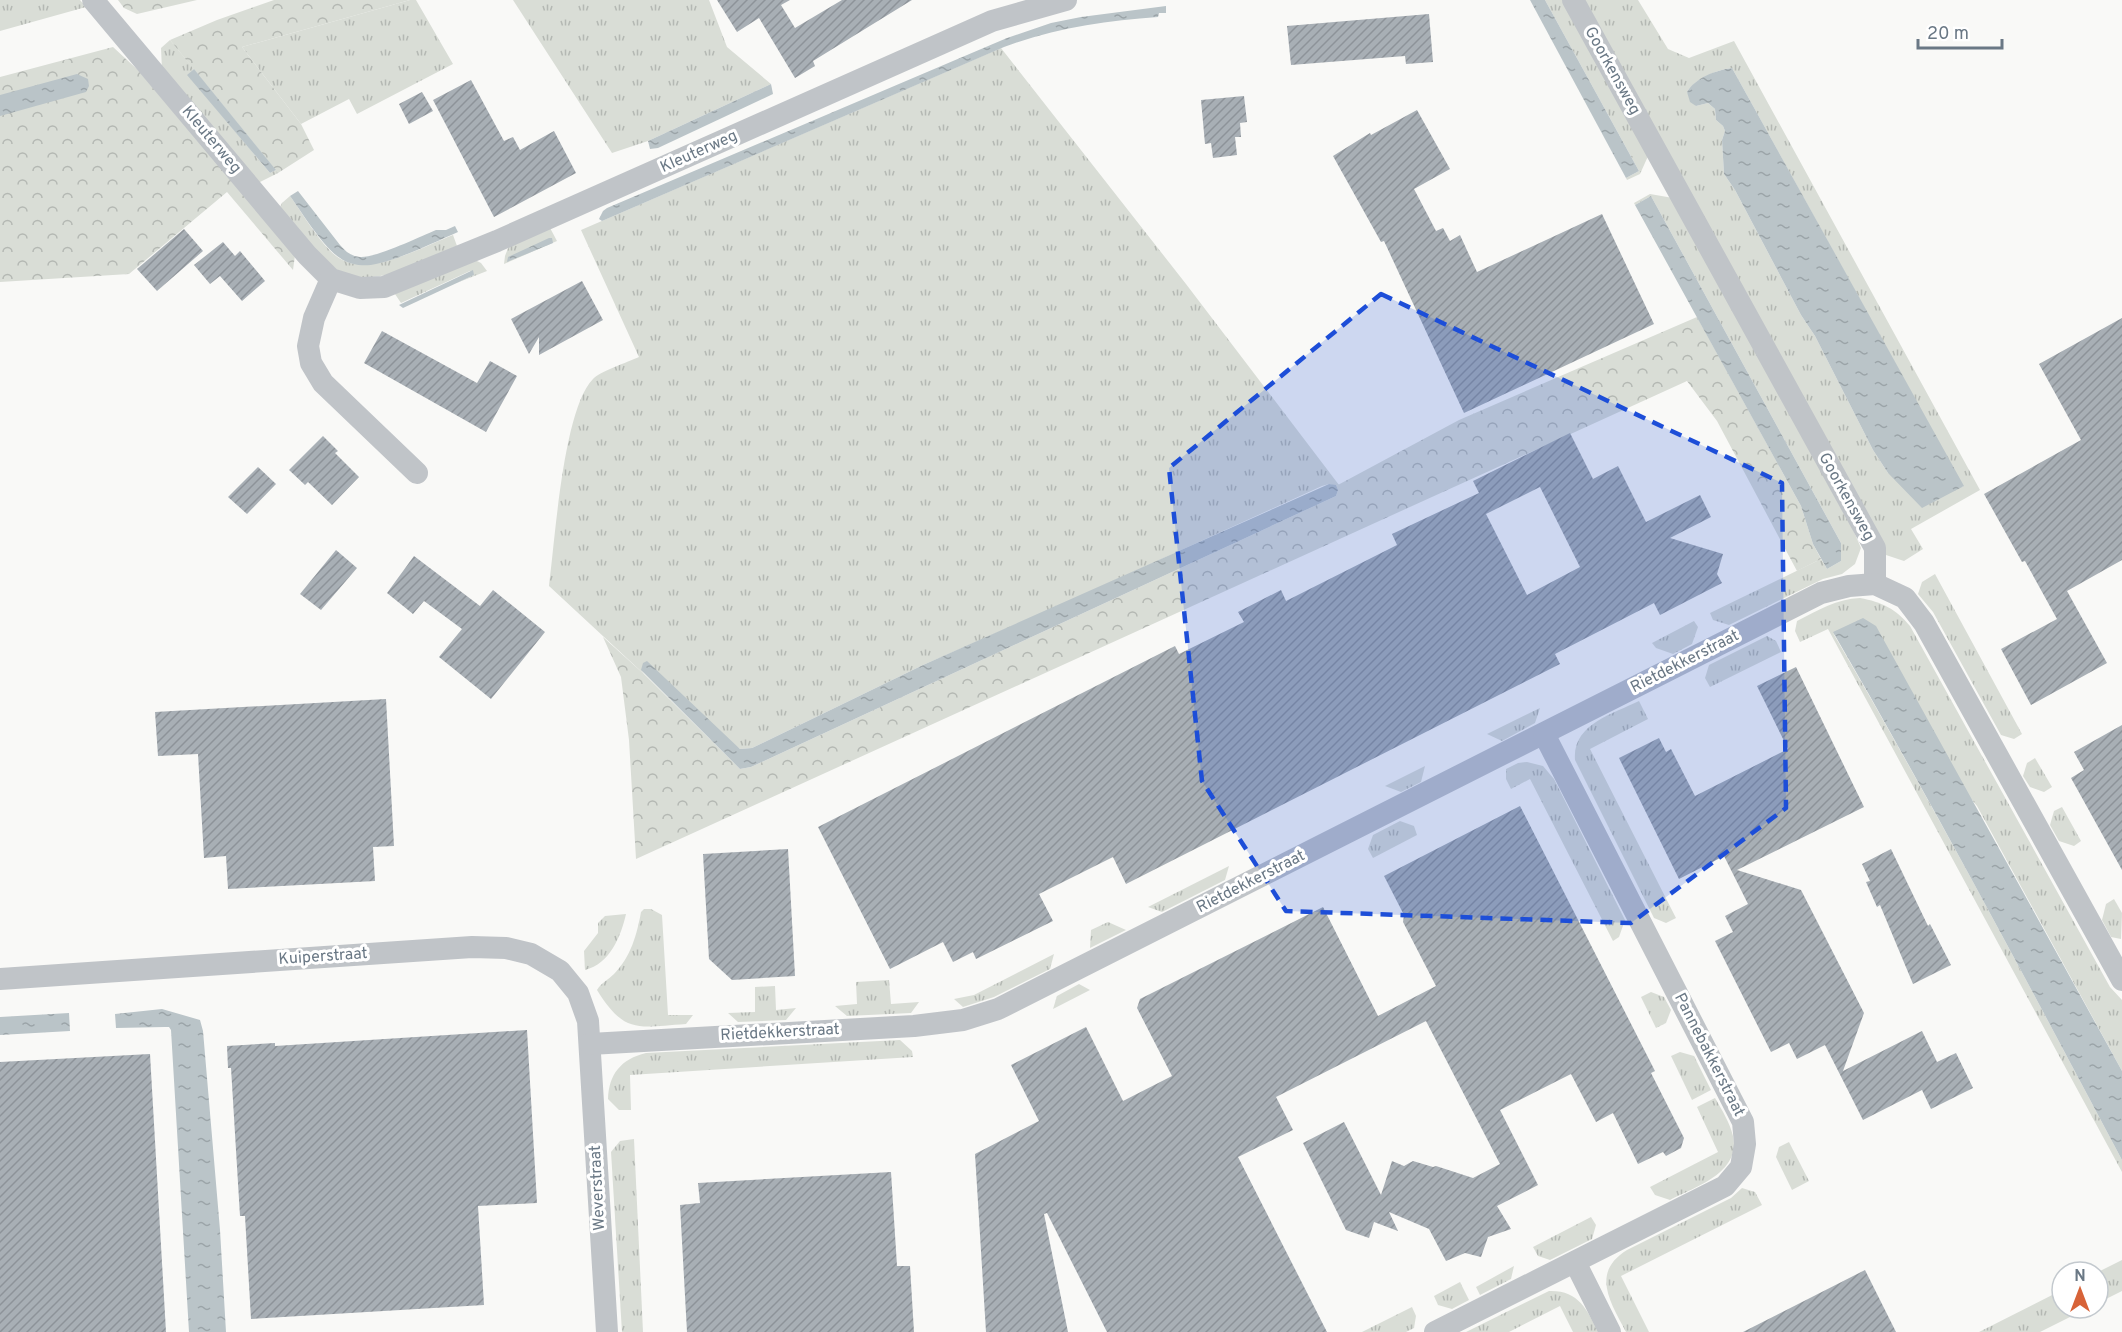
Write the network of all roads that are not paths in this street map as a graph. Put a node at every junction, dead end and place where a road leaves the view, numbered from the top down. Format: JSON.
{"nodes":[{"id":1,"x":93,"y":0,"type":"edge"},
{"id":2,"x":1066,"y":0,"type":"edge"},
{"id":3,"x":1573,"y":0,"type":"edge"},
{"id":4,"x":331,"y":279,"type":"junction"},
{"id":5,"x":417,"y":473,"type":"dead end"},
{"id":6,"x":1875,"y":584,"type":"junction"},
{"id":7,"x":1544,"y":734,"type":"junction"},
{"id":8,"x":0,"y":979,"type":"edge"},
{"id":9,"x":2122,"y":980,"type":"edge"},
{"id":10,"x":590,"y":1044,"type":"junction"},
{"id":11,"x":1575,"y":1262,"type":"junction"},
{"id":12,"x":607,"y":1332,"type":"edge"},
{"id":13,"x":1436,"y":1332,"type":"edge"},
{"id":14,"x":1610,"y":1332,"type":"edge"}],
"edges":[{"from":1,"to":4,"type":"street","name":"Kleuterweg"},
{"from":2,"to":4,"type":"street","name":"Kleuterweg"},
{"from":3,"to":6,"type":"street","name":"Goorkensweg"},
{"from":4,"to":5,"type":"street"},
{"from":6,"to":7,"type":"street","name":"Rietdekkerstraat"},
{"from":6,"to":9,"type":"street"},
{"from":7,"to":10,"type":"street","name":"Rietdekkerstraat"},
{"from":7,"to":11,"type":"street","name":"Pannebakkerstraat"},
{"from":8,"to":10,"type":"street","name":"Kuiperstraat"},
{"from":10,"to":12,"type":"street","name":"Weverstraat"},
{"from":11,"to":13,"type":"street","name":"Pannebakkerstraat"},
{"from":11,"to":14,"type":"street"}]}
